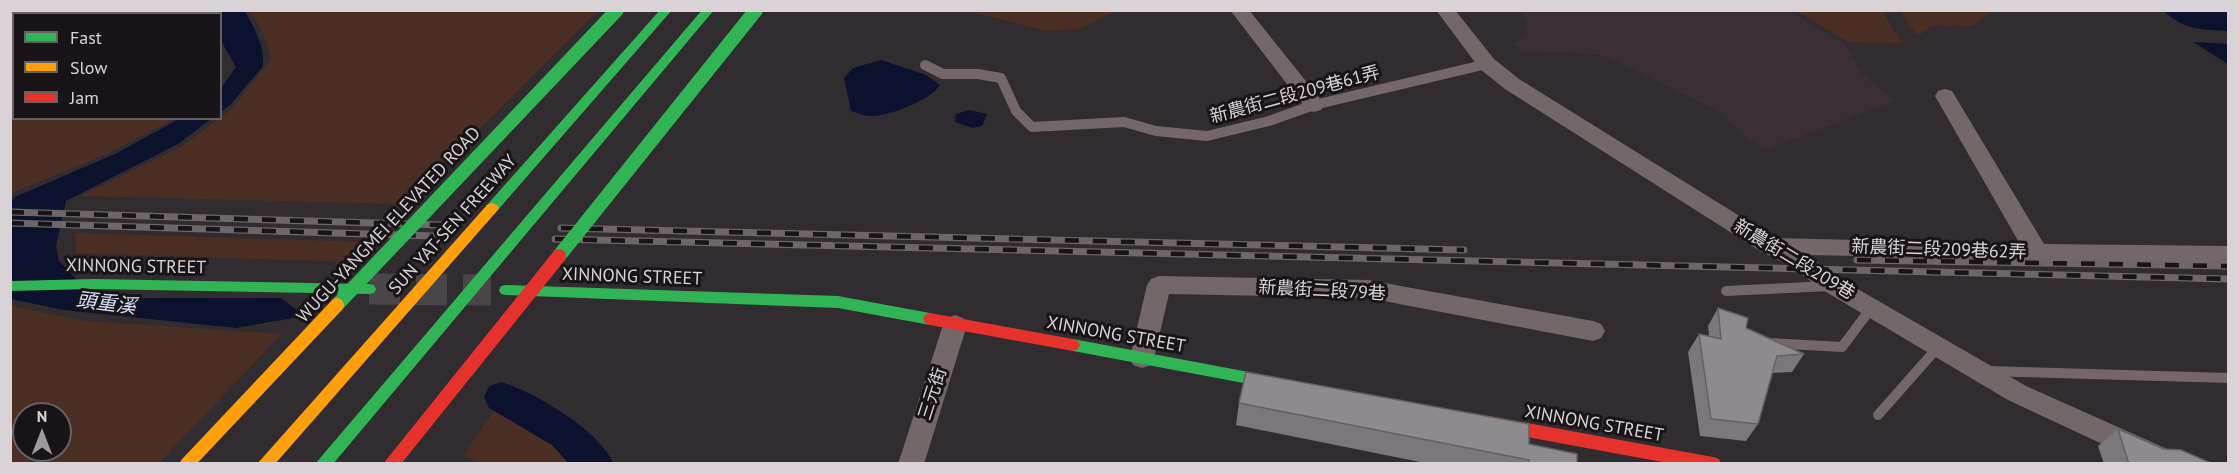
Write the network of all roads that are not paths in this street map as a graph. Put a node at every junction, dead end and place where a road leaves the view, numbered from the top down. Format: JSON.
{"nodes":[{"id":1,"x":617,"y":10,"type":"edge"},
{"id":2,"x":667,"y":10,"type":"edge"},
{"id":3,"x":709,"y":10,"type":"edge"},
{"id":4,"x":756,"y":10,"type":"edge"},
{"id":5,"x":1239,"y":10,"type":"edge"},
{"id":6,"x":1445,"y":10,"type":"edge"},
{"id":7,"x":1487,"y":64,"type":"junction"},
{"id":8,"x":925,"y":65,"type":"dead end"},
{"id":9,"x":1945,"y":96,"type":"dead end"},
{"id":10,"x":1314,"y":105,"type":"junction"},
{"id":11,"x":1768,"y":245,"type":"junction"},
{"id":12,"x":2037,"y":253,"type":"junction"},
{"id":13,"x":2229,"y":255,"type":"edge"},
{"id":14,"x":10,"y":286,"type":"edge"},
{"id":15,"x":1834,"y":286,"type":"junction"},
{"id":16,"x":369,"y":289,"type":"tunnel mouth"},
{"id":17,"x":506,"y":290,"type":"tunnel mouth"},
{"id":18,"x":1726,"y":291,"type":"dead end"},
{"id":19,"x":1872,"y":307,"type":"junction"},
{"id":20,"x":955,"y":325,"type":"junction"},
{"id":21,"x":1593,"y":331,"type":"dead end"},
{"id":22,"x":1768,"y":343,"type":"edge"},
{"id":23,"x":1939,"y":346,"type":"junction"},
{"id":24,"x":1142,"y":358,"type":"junction"},
{"id":25,"x":1980,"y":371,"type":"junction"},
{"id":26,"x":2229,"y":378,"type":"edge"},
{"id":27,"x":1303,"y":388,"type":"edge"},
{"id":28,"x":1878,"y":415,"type":"dead end"},
{"id":29,"x":1475,"y":420,"type":"edge"},
{"id":30,"x":354,"y":428,"type":"junction"},
{"id":31,"x":1695,"y":462,"type":"edge"},
{"id":32,"x":187,"y":464,"type":"edge"},
{"id":33,"x":266,"y":464,"type":"edge"},
{"id":34,"x":323,"y":464,"type":"edge"},
{"id":35,"x":331,"y":464,"type":"edge"},
{"id":36,"x":392,"y":464,"type":"edge"},
{"id":37,"x":911,"y":464,"type":"edge"},
{"id":38,"x":1713,"y":464,"type":"edge"},
{"id":39,"x":2174,"y":464,"type":"edge"}],
"edges":[{"from":1,"to":32,"type":"main road","name":"WUGU-YANGMEI ELEVATED ROAD","bridge":true},
{"from":2,"to":33,"type":"main road","name":"SUN YAT-SEN FREEWAY"},
{"from":3,"to":30,"type":"main road"},
{"from":4,"to":36,"type":"main road","bridge":true},
{"from":5,"to":10,"type":"street"},
{"from":6,"to":7,"type":"street","name":"新農街二段209巷"},
{"from":7,"to":10,"type":"lane","name":"新農街二段209巷61弄"},
{"from":7,"to":11,"type":"street","name":"新農街二段209巷"},
{"from":8,"to":10,"type":"lane","name":"新農街二段209巷61弄"},
{"from":9,"to":12,"type":"street","name":"新農街二段209巷62弄"},
{"from":11,"to":12,"type":"street","name":"新農街二段209巷62弄"},
{"from":11,"to":15,"type":"street","name":"新農街二段209巷"},
{"from":12,"to":13,"type":"street"},
{"from":14,"to":16,"type":"main road","name":"XINNONG STREET"},
{"from":15,"to":18,"type":"lane"},
{"from":15,"to":19,"type":"street","name":"新農街二段209巷"},
{"from":17,"to":20,"type":"main road","name":"XINNONG STREET"},
{"from":19,"to":22,"type":"lane"},
{"from":19,"to":23,"type":"street","name":"新農街二段209巷"},
{"from":20,"to":24,"type":"main road","name":"XINNONG STREET"},
{"from":20,"to":37,"type":"street","name":"三元街"},
{"from":21,"to":24,"type":"street","name":"新農街二段79巷"},
{"from":23,"to":25,"type":"street","name":"新農街二段209巷"},
{"from":23,"to":28,"type":"lane"},
{"from":24,"to":27,"type":"main road","name":"XINNONG STREET"},
{"from":25,"to":26,"type":"lane"},
{"from":25,"to":39,"type":"street","name":"新農街二段209巷"},
{"from":29,"to":31,"type":"main road","name":"XINNONG STREET"},
{"from":30,"to":34,"type":"main road"},
{"from":30,"to":35,"type":"main road"},
{"from":31,"to":38,"type":"main road","name":"XINNONG STREET"}]}
